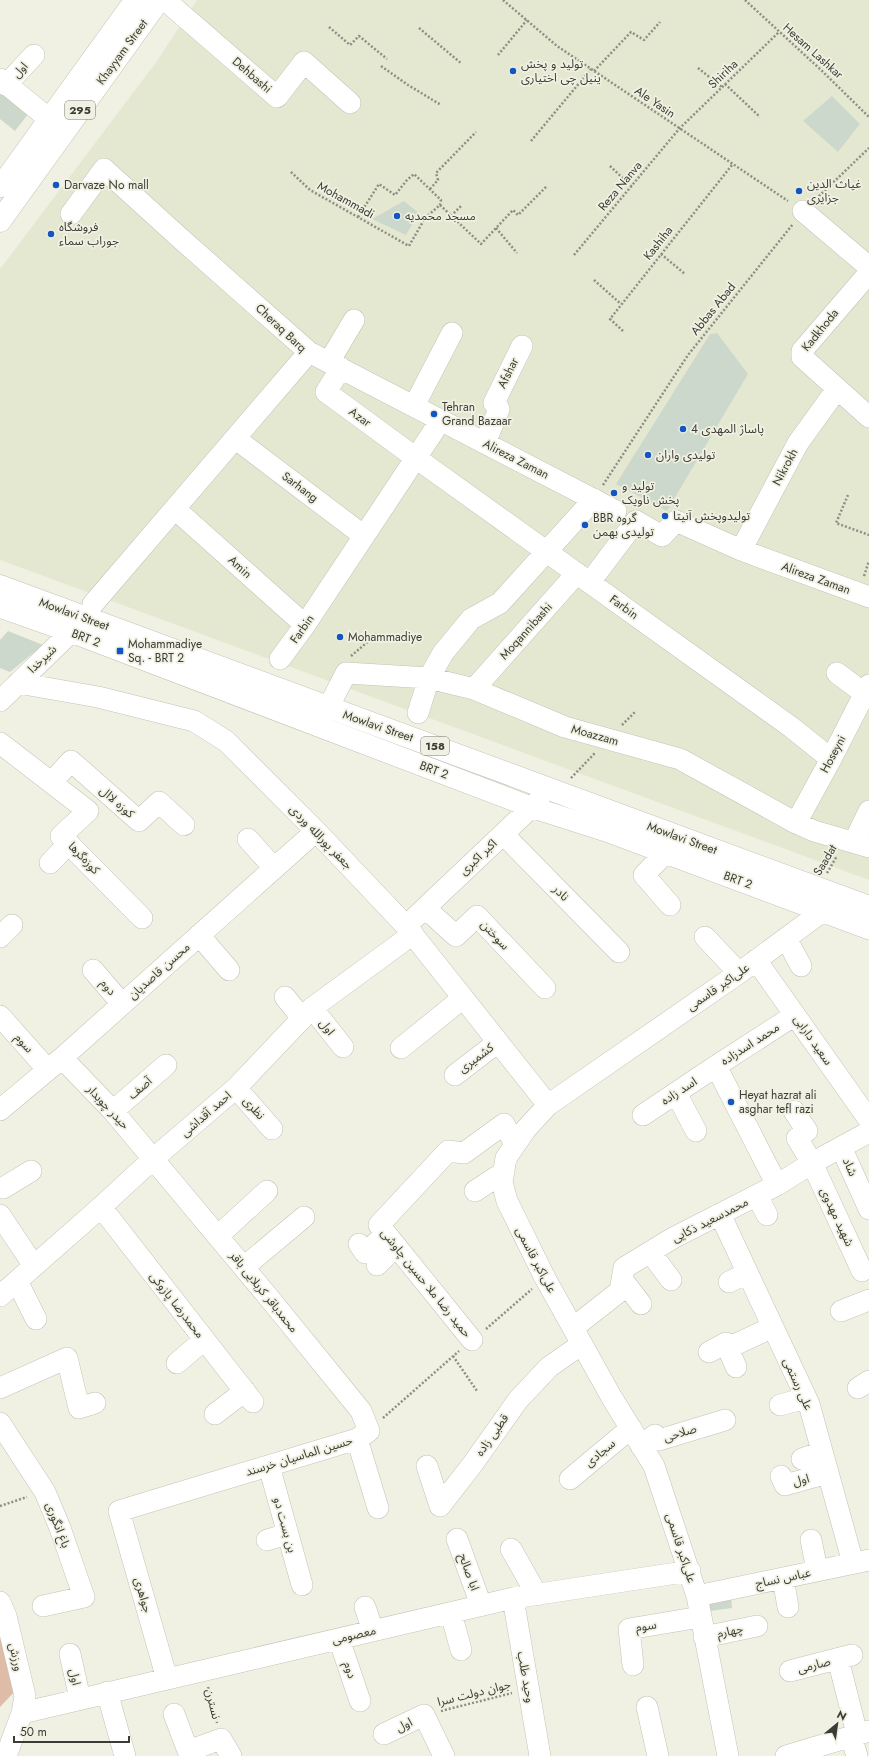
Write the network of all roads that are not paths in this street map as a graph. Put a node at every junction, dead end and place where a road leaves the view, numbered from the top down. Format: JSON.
{"nodes":[{"id":1,"x":135,"y":0,"type":"edge"},
{"id":2,"x":159,"y":0,"type":"edge"},
{"id":3,"x":165,"y":0,"type":"edge"},
{"id":4,"x":34,"y":55,"type":"dead end"},
{"id":5,"x":3,"y":82,"type":"edge"},
{"id":6,"x":350,"y":102,"type":"dead end"},
{"id":7,"x":57,"y":125,"type":"junction"},
{"id":8,"x":0,"y":187,"type":"edge"},
{"id":9,"x":803,"y":211,"type":"road end"},
{"id":10,"x":71,"y":214,"type":"dead end"},
{"id":11,"x":0,"y":221,"type":"edge"},
{"id":12,"x":869,"y":267,"type":"edge"},
{"id":13,"x":869,"y":273,"type":"edge"},
{"id":14,"x":354,"y":320,"type":"dead end"},
{"id":15,"x":452,"y":333,"type":"dead end"},
{"id":16,"x":522,"y":346,"type":"dead end"},
{"id":17,"x":309,"y":352,"type":"junction"},
{"id":18,"x":335,"y":365,"type":"junction"},
{"id":19,"x":837,"y":389,"type":"junction"},
{"id":20,"x":414,"y":406,"type":"junction"},
{"id":21,"x":869,"y":417,"type":"edge"},
{"id":22,"x":441,"y":420,"type":"junction"},
{"id":23,"x":236,"y":439,"type":"junction"},
{"id":24,"x":484,"y":443,"type":"junction"},
{"id":25,"x":416,"y":458,"type":"junction"},
{"id":26,"x":594,"y":499,"type":"junction"},
{"id":27,"x":175,"y":509,"type":"junction"},
{"id":28,"x":616,"y":511,"type":"dead end"},
{"id":29,"x":636,"y":521,"type":"joint"},
{"id":30,"x":364,"y":536,"type":"junction"},
{"id":31,"x":740,"y":550,"type":"junction"},
{"id":32,"x":547,"y":551,"type":"junction"},
{"id":33,"x":583,"y":578,"type":"junction"},
{"id":34,"x":0,"y":586,"type":"edge"},
{"id":35,"x":869,"y":597,"type":"edge"},
{"id":36,"x":0,"y":607,"type":"edge"},
{"id":37,"x":82,"y":617,"type":"junction"},
{"id":38,"x":305,"y":625,"type":"junction"},
{"id":39,"x":280,"y":659,"type":"dead end"},
{"id":40,"x":836,"y":673,"type":"dead end"},
{"id":41,"x":429,"y":678,"type":"junction"},
{"id":42,"x":18,"y":683,"type":"junction"},
{"id":43,"x":474,"y":689,"type":"junction"},
{"id":44,"x":867,"y":689,"type":"edge"},
{"id":45,"x":0,"y":700,"type":"edge"},
{"id":46,"x":328,"y":708,"type":"junction"},
{"id":47,"x":418,"y":713,"type":"dead end"},
{"id":48,"x":0,"y":743,"type":"edge"},
{"id":49,"x":832,"y":759,"type":"junction"},
{"id":50,"x":52,"y":782,"type":"junction"},
{"id":51,"x":554,"y":790,"type":"junction"},
{"id":52,"x":531,"y":807,"type":"junction"},
{"id":53,"x":869,"y":811,"type":"edge"},
{"id":54,"x":796,"y":823,"type":"junction"},
{"id":55,"x":184,"y":824,"type":"dead end"},
{"id":56,"x":316,"y":831,"type":"junction"},
{"id":57,"x":503,"y":834,"type":"junction"},
{"id":58,"x":680,"y":837,"type":"junction"},
{"id":59,"x":248,"y":839,"type":"dead end"},
{"id":60,"x":68,"y":843,"type":"junction"},
{"id":61,"x":857,"y":843,"type":"edge"},
{"id":62,"x":665,"y":853,"type":"junction"},
{"id":63,"x":50,"y":863,"type":"dead end"},
{"id":64,"x":274,"y":868,"type":"junction"},
{"id":65,"x":842,"y":897,"type":"junction"},
{"id":66,"x":670,"y":905,"type":"dead end"},
{"id":67,"x":425,"y":908,"type":"junction"},
{"id":68,"x":869,"y":908,"type":"edge"},
{"id":69,"x":823,"y":912,"type":"junction"},
{"id":70,"x":142,"y":918,"type":"dead end"},
{"id":71,"x":869,"y":929,"type":"edge"},
{"id":72,"x":410,"y":930,"type":"junction"},
{"id":73,"x":199,"y":935,"type":"junction"},
{"id":74,"x":705,"y":937,"type":"dead end"},
{"id":75,"x":786,"y":938,"type":"junction"},
{"id":76,"x":619,"y":952,"type":"dead end"},
{"id":77,"x":756,"y":960,"type":"junction"},
{"id":78,"x":802,"y":966,"type":"dead end"},
{"id":79,"x":93,"y":970,"type":"dead end"},
{"id":80,"x":229,"y":970,"type":"dead end"},
{"id":81,"x":739,"y":973,"type":"junction"},
{"id":82,"x":545,"y":988,"type":"dead end"},
{"id":83,"x":285,"y":997,"type":"dead end"},
{"id":84,"x":463,"y":998,"type":"junction"},
{"id":85,"x":122,"y":1004,"type":"junction"},
{"id":86,"x":307,"y":1013,"type":"junction"},
{"id":87,"x":795,"y":1015,"type":"junction"},
{"id":88,"x":0,"y":1016,"type":"edge"},
{"id":89,"x":498,"y":1042,"type":"junction"},
{"id":90,"x":343,"y":1047,"type":"dead end"},
{"id":91,"x":401,"y":1048,"type":"dead end"},
{"id":92,"x":55,"y":1064,"type":"junction"},
{"id":93,"x":166,"y":1065,"type":"dead end"},
{"id":94,"x":716,"y":1066,"type":"junction"},
{"id":95,"x":454,"y":1075,"type":"dead end"},
{"id":96,"x":236,"y":1088,"type":"junction"},
{"id":97,"x":676,"y":1093,"type":"junction"},
{"id":98,"x":548,"y":1106,"type":"junction"},
{"id":99,"x":0,"y":1110,"type":"edge"},
{"id":100,"x":113,"y":1111,"type":"junction"},
{"id":101,"x":794,"y":1111,"type":"dead end"},
{"id":102,"x":643,"y":1115,"type":"dead end"},
{"id":103,"x":869,"y":1120,"type":"edge"},
{"id":104,"x":272,"y":1129,"type":"dead end"},
{"id":105,"x":696,"y":1131,"type":"dead end"},
{"id":106,"x":869,"y":1132,"type":"edge"},
{"id":107,"x":515,"y":1144,"type":"junction"},
{"id":108,"x":841,"y":1147,"type":"junction"},
{"id":109,"x":153,"y":1159,"type":"junction"},
{"id":110,"x":812,"y":1163,"type":"junction"},
{"id":111,"x":31,"y":1171,"type":"dead end"},
{"id":112,"x":504,"y":1172,"type":"junction"},
{"id":113,"x":777,"y":1186,"type":"junction"},
{"id":114,"x":1,"y":1189,"type":"edge"},
{"id":115,"x":267,"y":1191,"type":"dead end"},
{"id":116,"x":475,"y":1191,"type":"dead end"},
{"id":117,"x":757,"y":1196,"type":"junction"},
{"id":118,"x":101,"y":1207,"type":"junction"},
{"id":119,"x":869,"y":1209,"type":"edge"},
{"id":120,"x":720,"y":1214,"type":"junction"},
{"id":121,"x":0,"y":1215,"type":"edge"},
{"id":122,"x":767,"y":1215,"type":"dead end"},
{"id":123,"x":304,"y":1217,"type":"dead end"},
{"id":124,"x":387,"y":1235,"type":"junction"},
{"id":125,"x":218,"y":1236,"type":"junction"},
{"id":126,"x":358,"y":1244,"type":"dead end"},
{"id":127,"x":650,"y":1252,"type":"junction"},
{"id":128,"x":377,"y":1265,"type":"dead end"},
{"id":129,"x":34,"y":1266,"type":"junction"},
{"id":130,"x":244,"y":1267,"type":"junction"},
{"id":131,"x":862,"y":1270,"type":"dead end"},
{"id":132,"x":622,"y":1279,"type":"junction"},
{"id":133,"x":671,"y":1280,"type":"dead end"},
{"id":134,"x":18,"y":1281,"type":"junction"},
{"id":135,"x":0,"y":1296,"type":"edge"},
{"id":136,"x":869,"y":1300,"type":"edge"},
{"id":137,"x":641,"y":1304,"type":"dead end"},
{"id":138,"x":841,"y":1311,"type":"dead end"},
{"id":139,"x":36,"y":1319,"type":"dead end"},
{"id":140,"x":773,"y":1328,"type":"junction"},
{"id":141,"x":578,"y":1336,"type":"junction"},
{"id":142,"x":204,"y":1340,"type":"junction"},
{"id":143,"x":472,"y":1340,"type":"road end"},
{"id":144,"x":177,"y":1363,"type":"dead end"},
{"id":145,"x":736,"y":1367,"type":"dead end"},
{"id":146,"x":0,"y":1388,"type":"edge"},
{"id":147,"x":806,"y":1398,"type":"junction"},
{"id":148,"x":95,"y":1403,"type":"dead end"},
{"id":149,"x":780,"y":1406,"type":"dead end"},
{"id":150,"x":215,"y":1414,"type":"dead end"},
{"id":151,"x":725,"y":1420,"type":"dead end"},
{"id":152,"x":0,"y":1423,"type":"edge"},
{"id":153,"x":363,"y":1435,"type":"junction"},
{"id":154,"x":636,"y":1437,"type":"junction"},
{"id":155,"x":822,"y":1452,"type":"junction"},
{"id":156,"x":802,"y":1459,"type":"dead end"},
{"id":157,"x":269,"y":1466,"type":"junction"},
{"id":158,"x":427,"y":1466,"type":"dead end"},
{"id":159,"x":828,"y":1473,"type":"junction"},
{"id":160,"x":781,"y":1476,"type":"dead end"},
{"id":161,"x":570,"y":1479,"type":"dead end"},
{"id":162,"x":378,"y":1508,"type":"dead end"},
{"id":163,"x":119,"y":1510,"type":"joint"},
{"id":164,"x":288,"y":1534,"type":"junction"},
{"id":165,"x":457,"y":1539,"type":"dead end"},
{"id":166,"x":267,"y":1540,"type":"dead end"},
{"id":167,"x":811,"y":1540,"type":"dead end"},
{"id":168,"x":511,"y":1549,"type":"dead end"},
{"id":169,"x":861,"y":1561,"type":"edge"},
{"id":170,"x":817,"y":1570,"type":"junction"},
{"id":171,"x":690,"y":1571,"type":"junction"},
{"id":172,"x":783,"y":1578,"type":"junction"},
{"id":173,"x":302,"y":1585,"type":"dead end"},
{"id":174,"x":537,"y":1595,"type":"junction"},
{"id":175,"x":697,"y":1596,"type":"junction"},
{"id":176,"x":513,"y":1598,"type":"junction"},
{"id":177,"x":0,"y":1602,"type":"edge"},
{"id":178,"x":43,"y":1606,"type":"dead end"},
{"id":179,"x":481,"y":1606,"type":"junction"},
{"id":180,"x":788,"y":1606,"type":"dead end"},
{"id":181,"x":366,"y":1607,"type":"dead end"},
{"id":182,"x":451,"y":1613,"type":"junction"},
{"id":183,"x":757,"y":1626,"type":"dead end"},
{"id":184,"x":702,"y":1627,"type":"junction"},
{"id":185,"x":373,"y":1631,"type":"junction"},
{"id":186,"x":339,"y":1639,"type":"junction"},
{"id":187,"x":461,"y":1650,"type":"dead end"},
{"id":188,"x":70,"y":1654,"type":"dead end"},
{"id":189,"x":633,"y":1665,"type":"dead end"},
{"id":190,"x":790,"y":1671,"type":"dead end"},
{"id":191,"x":167,"y":1678,"type":"junction"},
{"id":192,"x":107,"y":1692,"type":"junction"},
{"id":193,"x":80,"y":1699,"type":"junction"},
{"id":194,"x":360,"y":1701,"type":"dead end"},
{"id":195,"x":647,"y":1707,"type":"dead end"},
{"id":196,"x":22,"y":1713,"type":"junction"},
{"id":197,"x":174,"y":1714,"type":"dead end"},
{"id":198,"x":384,"y":1734,"type":"dead end"},
{"id":199,"x":859,"y":1734,"type":"edge"},
{"id":200,"x":224,"y":1750,"type":"edge"},
{"id":201,"x":6,"y":1756,"type":"edge"},
{"id":202,"x":125,"y":1756,"type":"edge"},
{"id":203,"x":444,"y":1756,"type":"edge"},
{"id":204,"x":540,"y":1756,"type":"edge"},
{"id":205,"x":658,"y":1756,"type":"edge"},
{"id":206,"x":728,"y":1756,"type":"edge"},
{"id":207,"x":786,"y":1756,"type":"edge"},
{"id":208,"x":857,"y":1756,"type":"edge"}],
"edges":[{"from":1,"to":7,"type":"street"},
{"from":2,"to":7,"type":"main road","name":"Khayyam Street","number":"295"},
{"from":3,"to":6,"type":"street","name":"Dehbashi"},
{"from":4,"to":5,"type":"street","name":"اول"},
{"from":5,"to":7,"type":"street"},
{"from":7,"to":8,"type":"street"},
{"from":7,"to":11,"type":"main road","name":"Khayyam Street","number":"295"},
{"from":9,"to":12,"type":"street"},
{"from":10,"to":17,"type":"street","name":"Cheraq Barq"},
{"from":13,"to":19,"type":"street","name":"Kadkhoda"},
{"from":14,"to":18,"type":"street"},
{"from":15,"to":20,"type":"street"},
{"from":16,"to":24,"type":"street","name":"Afshar"},
{"from":17,"to":18,"type":"street","name":"Alireza Zaman"},
{"from":17,"to":23,"type":"street","name":"Cheraq Barq"},
{"from":18,"to":20,"type":"street","name":"Alireza Zaman"},
{"from":18,"to":25,"type":"street","name":"Azar"},
{"from":19,"to":21,"type":"street","name":"Kadkhoda"},
{"from":19,"to":31,"type":"street","name":"Nikrokh"},
{"from":20,"to":22,"type":"street","name":"Alireza Zaman"},
{"from":22,"to":24,"type":"street","name":"Alireza Zaman"},
{"from":22,"to":25,"type":"street","name":"Farbin"},
{"from":23,"to":27,"type":"street","name":"Cheraq Barq"},
{"from":23,"to":30,"type":"street","name":"Sarhang"},
{"from":24,"to":26,"type":"street","name":"Alireza Zaman"},
{"from":25,"to":30,"type":"street","name":"Farbin"},
{"from":25,"to":32,"type":"street","name":"Farbin"},
{"from":26,"to":28,"type":"street","name":"Alireza Zaman"},
{"from":26,"to":32,"type":"street"},
{"from":27,"to":37,"type":"street","name":"Cheraq Barq"},
{"from":27,"to":38,"type":"street","name":"Amin"},
{"from":29,"to":31,"type":"street","name":"Alireza Zaman"},
{"from":29,"to":33,"type":"street","name":"Moqannibashi"},
{"from":30,"to":38,"type":"street","name":"Farbin"},
{"from":31,"to":35,"type":"street","name":"Alireza Zaman"},
{"from":32,"to":33,"type":"street","name":"Farbin"},
{"from":32,"to":41,"type":"street"},
{"from":33,"to":43,"type":"street","name":"Moqannibashi"},
{"from":33,"to":49,"type":"street","name":"Farbin"},
{"from":34,"to":37,"type":"main road","name":"Mowlavi Street","number":"158"},
{"from":36,"to":37,"type":"street","name":"BRT 2"},
{"from":37,"to":42,"type":"street","name":"شیرخدا"},
{"from":37,"to":46,"type":"main road","name":"Mowlavi Street","number":"158"},
{"from":37,"to":52,"type":"street","name":"BRT 2"},
{"from":38,"to":39,"type":"street","name":"Farbin"},
{"from":40,"to":44,"type":"street"},
{"from":41,"to":43,"type":"street","name":"Moazzam"},
{"from":41,"to":46,"type":"street","name":"Moazzam"},
{"from":41,"to":47,"type":"street"},
{"from":42,"to":45,"type":"street","name":"شیرخدا"},
{"from":42,"to":56,"type":"street","name":"جعفر پورالله وردی"},
{"from":43,"to":54,"type":"street","name":"Moazzam"},
{"from":44,"to":49,"type":"street","name":"Hoseyni"},
{"from":46,"to":51,"type":"main road","name":"Mowlavi Street","number":"158"},
{"from":48,"to":50,"type":"street","name":"کوزه‌گرها"},
{"from":49,"to":54,"type":"street","name":"Hoseyni"},
{"from":50,"to":55,"type":"street","name":"کوزه لاال"},
{"from":50,"to":60,"type":"street","name":"کوزه‌گرها"},
{"from":51,"to":52,"type":"street","name":"اکبر اکبری"},
{"from":51,"to":58,"type":"main road","name":"Mowlavi Street","number":"158"},
{"from":52,"to":57,"type":"street","name":"اکبر اکبری"},
{"from":52,"to":62,"type":"street","name":"BRT 2"},
{"from":53,"to":61,"type":"street"},
{"from":54,"to":61,"type":"street","name":"Moazzam"},
{"from":56,"to":64,"type":"street","name":"محسن قاصدیان"},
{"from":56,"to":72,"type":"street","name":"جعفر پورالله وردی"},
{"from":57,"to":67,"type":"street","name":"اکبر اکبری"},
{"from":57,"to":76,"type":"street","name":"نادر"},
{"from":58,"to":62,"type":"street"},
{"from":58,"to":65,"type":"main road","name":"Mowlavi Street","number":"158"},
{"from":59,"to":64,"type":"street"},
{"from":60,"to":63,"type":"street"},
{"from":60,"to":70,"type":"street","name":"کوزه‌گرها"},
{"from":62,"to":66,"type":"street"},
{"from":62,"to":69,"type":"street","name":"BRT 2"},
{"from":64,"to":73,"type":"street","name":"محسن قاصدیان"},
{"from":65,"to":68,"type":"main road","name":"Mowlavi Street","number":"158"},
{"from":65,"to":69,"type":"street","name":"علی‌اکبر قاسمی"},
{"from":67,"to":72,"type":"street","name":"اکبر اکبری"},
{"from":67,"to":82,"type":"street","name":"سوختن"},
{"from":69,"to":71,"type":"street","name":"BRT 2"},
{"from":69,"to":75,"type":"street","name":"علی‌اکبر قاسمی"},
{"from":72,"to":84,"type":"street","name":"جعفر پورالله وردی"},
{"from":72,"to":86,"type":"street","name":"احمد آقداشی"},
{"from":73,"to":80,"type":"street"},
{"from":73,"to":85,"type":"street","name":"محسن قاصدیان"},
{"from":74,"to":81,"type":"street"},
{"from":75,"to":77,"type":"street","name":"علی‌اکبر قاسمی"},
{"from":75,"to":78,"type":"street"},
{"from":77,"to":81,"type":"street","name":"علی‌اکبر قاسمی"},
{"from":77,"to":87,"type":"street","name":"سعید دارابی"},
{"from":79,"to":85,"type":"street","name":"دوم"},
{"from":81,"to":98,"type":"street","name":"علی‌اکبر قاسمی"},
{"from":83,"to":86,"type":"street"},
{"from":84,"to":89,"type":"street","name":"جعفر پورالله وردی"},
{"from":84,"to":91,"type":"street"},
{"from":85,"to":92,"type":"street","name":"محسن قاصدیان"},
{"from":86,"to":90,"type":"street","name":"اول"},
{"from":86,"to":96,"type":"street","name":"احمد آقداشی"},
{"from":87,"to":94,"type":"street","name":"محمد اسدزاده"},
{"from":87,"to":103,"type":"street","name":"سعید دارابی"},
{"from":88,"to":92,"type":"street","name":"سوم"},
{"from":89,"to":95,"type":"street","name":"کشمیری"},
{"from":89,"to":98,"type":"street","name":"جعفر پورالله وردی"},
{"from":92,"to":99,"type":"street","name":"محسن قاصدیان"},
{"from":92,"to":100,"type":"street","name":"حیدر چوبدار"},
{"from":93,"to":100,"type":"street","name":"آصف"},
{"from":94,"to":97,"type":"street","name":"اسد زاده"},
{"from":94,"to":113,"type":"street","name":"محمد اسدزاده"},
{"from":96,"to":104,"type":"street","name":"نظری"},
{"from":96,"to":109,"type":"street","name":"احمد آقداشی"},
{"from":97,"to":102,"type":"street","name":"اسد زاده"},
{"from":97,"to":105,"type":"street"},
{"from":98,"to":107,"type":"street","name":"علی‌اکبر قاسمی"},
{"from":100,"to":109,"type":"street","name":"حیدر چوبدار"},
{"from":101,"to":110,"type":"street"},
{"from":106,"to":108,"type":"street","name":"محمدسعید ذکایی"},
{"from":107,"to":112,"type":"street","name":"علی‌اکبر قاسمی"},
{"from":107,"to":124,"type":"street"},
{"from":108,"to":110,"type":"street","name":"محمدسعید ذکایی"},
{"from":108,"to":119,"type":"street","name":"شاد"},
{"from":109,"to":118,"type":"street","name":"احمد آقداشی"},
{"from":109,"to":125,"type":"street","name":"محمدباقر کربلایی باقر"},
{"from":110,"to":113,"type":"street","name":"محمدسعید ذکایی"},
{"from":110,"to":131,"type":"street","name":"شهید مهدوی"},
{"from":111,"to":114,"type":"street"},
{"from":112,"to":116,"type":"street"},
{"from":112,"to":141,"type":"street","name":"علی‌اکبر قاسمی"},
{"from":113,"to":117,"type":"street","name":"محمدسعید ذکایی"},
{"from":115,"to":125,"type":"street"},
{"from":117,"to":120,"type":"street","name":"محمدسعید ذکایی"},
{"from":117,"to":122,"type":"street"},
{"from":118,"to":129,"type":"street","name":"احمد آقداشی"},
{"from":118,"to":142,"type":"street","name":"محمدرضا پازوکی"},
{"from":120,"to":127,"type":"street","name":"محمدسعید ذکایی"},
{"from":120,"to":140,"type":"street","name":"علی رستمی"},
{"from":121,"to":129,"type":"street"},
{"from":123,"to":130,"type":"street"},
{"from":124,"to":126,"type":"street"},
{"from":124,"to":128,"type":"street"},
{"from":124,"to":143,"type":"street","name":"حمید رضا ملا حسین چاوشی"},
{"from":125,"to":130,"type":"street","name":"محمدباقر کربلایی باقر"},
{"from":127,"to":132,"type":"street","name":"محمدسعید ذکایی"},
{"from":127,"to":133,"type":"street"},
{"from":129,"to":134,"type":"street","name":"احمد آقداشی"},
{"from":130,"to":153,"type":"street","name":"محمدباقر کربلایی باقر"},
{"from":132,"to":137,"type":"street"},
{"from":132,"to":141,"type":"street","name":"محمدسعید ذکایی"},
{"from":134,"to":135,"type":"street","name":"احمد آقداشی"},
{"from":134,"to":139,"type":"street"},
{"from":136,"to":138,"type":"street"},
{"from":140,"to":145,"type":"street"},
{"from":140,"to":147,"type":"street","name":"علی رستمی"},
{"from":141,"to":154,"type":"street","name":"علی‌اکبر قاسمی"},
{"from":141,"to":158,"type":"street","name":"قطبی زاده"},
{"from":142,"to":144,"type":"street"},
{"from":142,"to":150,"type":"street","name":"محمدرضا پازوکی"},
{"from":146,"to":148,"type":"street"},
{"from":147,"to":149,"type":"street"},
{"from":147,"to":155,"type":"street","name":"علی رستمی"},
{"from":151,"to":154,"type":"street","name":"صلاحی"},
{"from":152,"to":178,"type":"street","name":"باغ انگوری"},
{"from":153,"to":157,"type":"street","name":"حسین الماسیان خرسند"},
{"from":153,"to":162,"type":"street","name":"محمدباقر کربلایی باقر"},
{"from":154,"to":161,"type":"street","name":"سجادی"},
{"from":154,"to":171,"type":"street","name":"علی‌اکبر قاسمی"},
{"from":155,"to":156,"type":"street","name":"اول"},
{"from":155,"to":159,"type":"street","name":"علی رستمی"},
{"from":157,"to":163,"type":"street","name":"حسین الماسیان خرسند"},
{"from":157,"to":164,"type":"street","name":"بن بست دو"},
{"from":159,"to":160,"type":"street","name":"اول"},
{"from":159,"to":169,"type":"street","name":"علی رستمی"},
{"from":163,"to":191,"type":"street","name":"جواهری"},
{"from":164,"to":166,"type":"street"},
{"from":164,"to":173,"type":"street","name":"بن بست دو"},
{"from":165,"to":179,"type":"street","name":"ابا صالح"},
{"from":167,"to":170,"type":"street"},
{"from":168,"to":174,"type":"street"},
{"from":169,"to":170,"type":"street","name":"عباس نساج"},
{"from":170,"to":172,"type":"street","name":"عباس نساج"},
{"from":171,"to":174,"type":"street","name":"معصومی"},
{"from":171,"to":175,"type":"street","name":"علی‌اکبر قاسمی"},
{"from":172,"to":175,"type":"street","name":"عباس نساج"},
{"from":172,"to":180,"type":"street"},
{"from":174,"to":176,"type":"street","name":"معصومی"},
{"from":175,"to":184,"type":"street","name":"علی‌اکبر قاسمی"},
{"from":176,"to":179,"type":"street","name":"معصومی"},
{"from":176,"to":204,"type":"street","name":"وحید طلب"},
{"from":177,"to":196,"type":"street","name":"ورزش"},
{"from":179,"to":182,"type":"street","name":"معصومی"},
{"from":181,"to":185,"type":"street"},
{"from":182,"to":185,"type":"street","name":"معصومی"},
{"from":182,"to":187,"type":"street"},
{"from":183,"to":184,"type":"street","name":"چهارم"},
{"from":184,"to":189,"type":"street","name":"سوم"},
{"from":184,"to":206,"type":"street","name":"علی‌اکبر قاسمی"},
{"from":185,"to":186,"type":"street","name":"معصومی"},
{"from":186,"to":191,"type":"street","name":"معصومی"},
{"from":186,"to":194,"type":"street","name":"دوم"},
{"from":188,"to":193,"type":"street","name":"اول"},
{"from":190,"to":199,"type":"street","name":"صارمی"},
{"from":191,"to":192,"type":"street","name":"معصومی"},
{"from":192,"to":193,"type":"street","name":"معصومی"},
{"from":192,"to":202,"type":"street"},
{"from":193,"to":196,"type":"street","name":"معصومی"},
{"from":195,"to":205,"type":"street"},
{"from":196,"to":201,"type":"street","name":"ورزش"},
{"from":197,"to":200,"type":"street"},
{"from":198,"to":203,"type":"street","name":"اول"},
{"from":199,"to":207,"type":"street"},
{"from":199,"to":208,"type":"street","name":"صارمی"}]}
